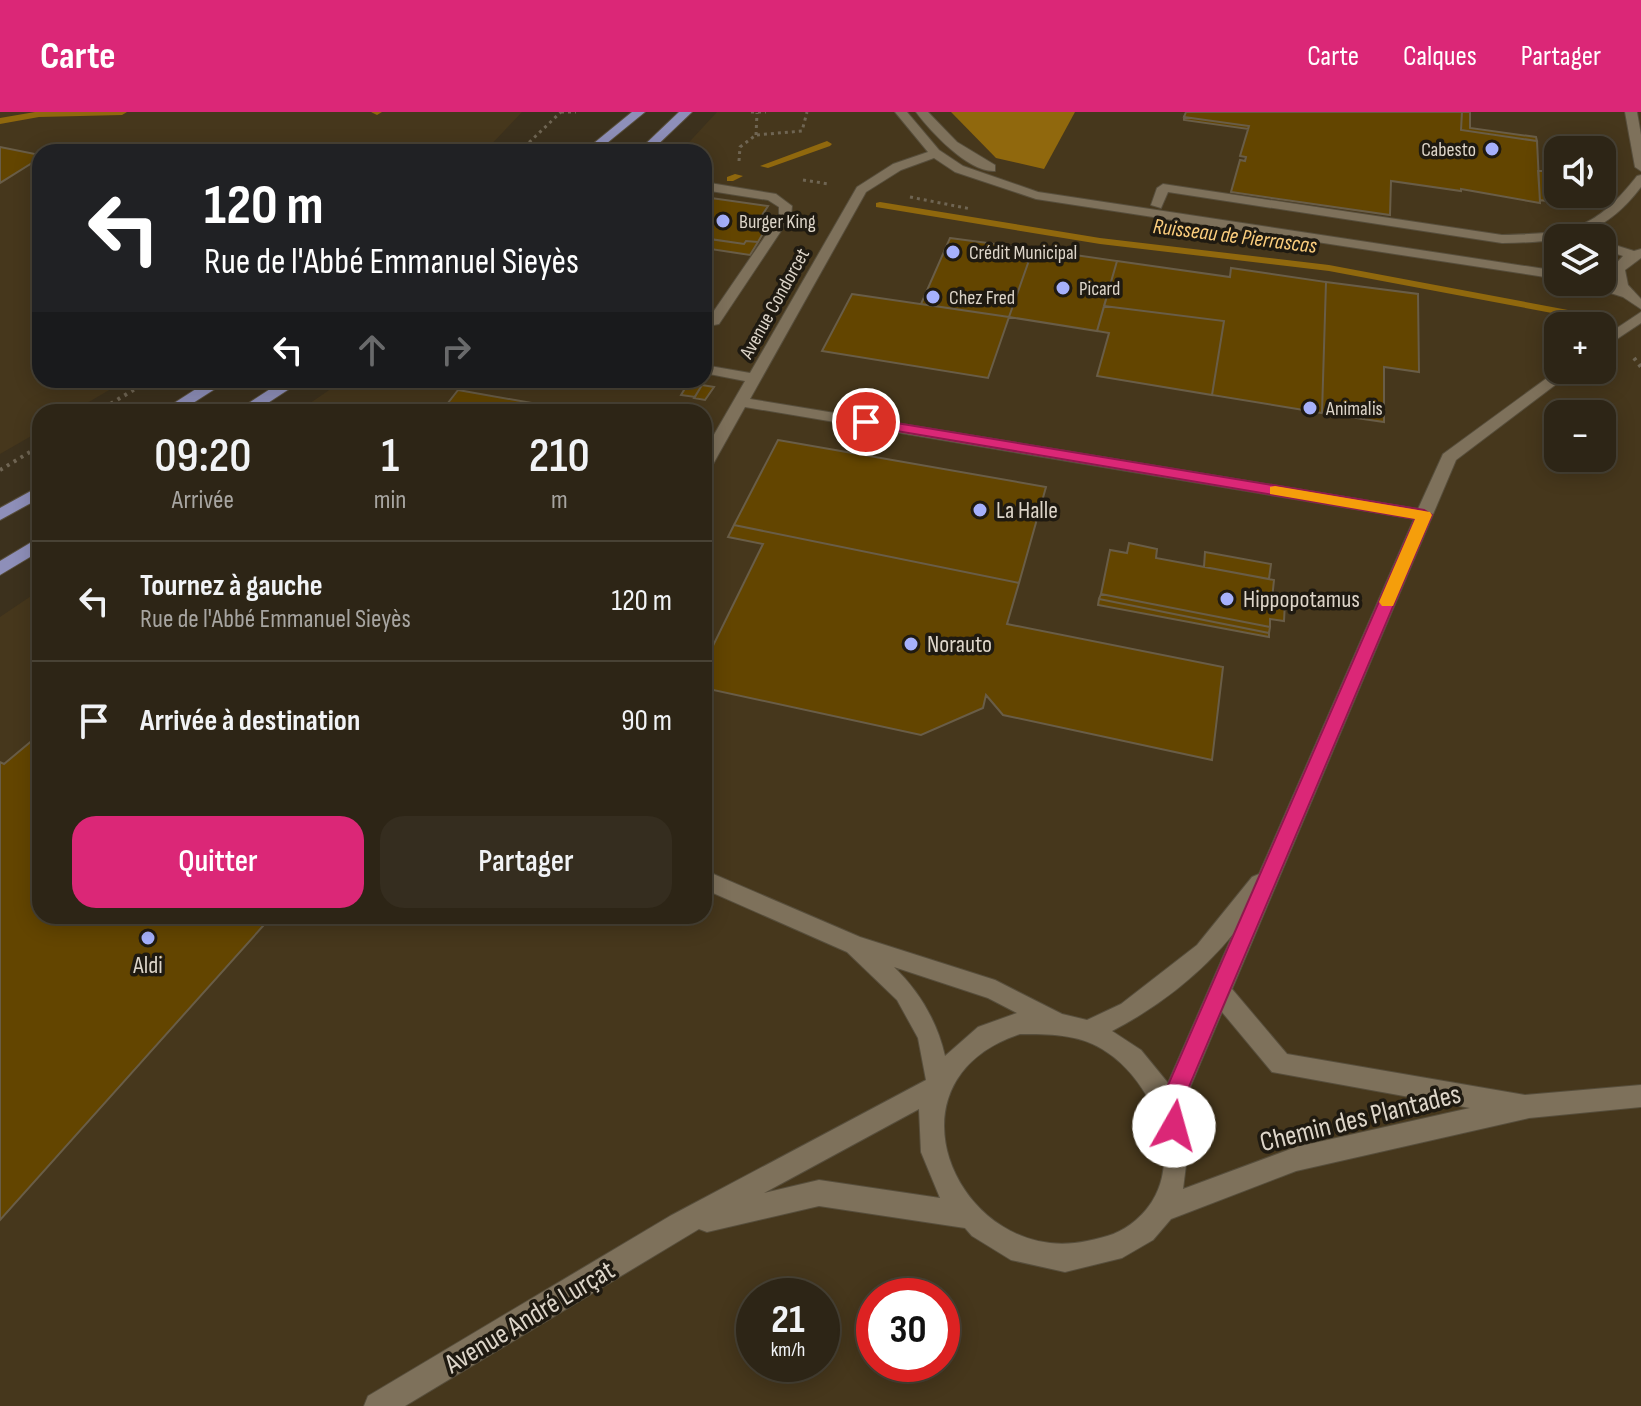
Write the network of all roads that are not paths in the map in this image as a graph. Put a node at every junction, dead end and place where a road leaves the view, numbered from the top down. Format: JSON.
{"nodes":[{"id":1,"x":639,"y":112,"type":"edge"},
{"id":2,"x":686,"y":112,"type":"edge"},
{"id":3,"x":901,"y":112,"type":"edge"},
{"id":4,"x":922,"y":112,"type":"edge"},
{"id":5,"x":1631,"y":112,"type":"edge"},
{"id":6,"x":599,"y":144,"type":"edge"},
{"id":7,"x":652,"y":144,"type":"edge"},
{"id":8,"x":1639,"y":151,"type":"edge"},
{"id":9,"x":935,"y":153,"type":"junction"},
{"id":10,"x":1641,"y":167,"type":"edge"},
{"id":11,"x":1641,"y":179,"type":"edge"},
{"id":12,"x":712,"y":187,"type":"edge"},
{"id":13,"x":1157,"y":205,"type":"junction"},
{"id":14,"x":1595,"y":224,"type":"edge"},
{"id":15,"x":1544,"y":237,"type":"edge"},
{"id":16,"x":1633,"y":256,"type":"edge"},
{"id":17,"x":1544,"y":261,"type":"edge"},
{"id":18,"x":1544,"y":273,"type":"edge"},
{"id":19,"x":1616,"y":291,"type":"edge"},
{"id":20,"x":1627,"y":294,"type":"junction"},
{"id":21,"x":1641,"y":305,"type":"edge"},
{"id":22,"x":1641,"y":316,"type":"edge"},
{"id":23,"x":714,"y":321,"type":"dead end"},
{"id":24,"x":1616,"y":335,"type":"edge"},
{"id":25,"x":712,"y":370,"type":"edge"},
{"id":26,"x":755,"y":378,"type":"junction"},
{"id":27,"x":1549,"y":384,"type":"edge"},
{"id":28,"x":208,"y":388,"type":"edge"},
{"id":29,"x":282,"y":388,"type":"edge"},
{"id":30,"x":742,"y":402,"type":"junction"},
{"id":31,"x":181,"y":404,"type":"edge"},
{"id":32,"x":256,"y":404,"type":"edge"},
{"id":33,"x":712,"y":453,"type":"edge"},
{"id":34,"x":32,"y":496,"type":"edge"},
{"id":35,"x":0,"y":515,"type":"edge"},
{"id":36,"x":1424,"y":515,"type":"junction"},
{"id":37,"x":32,"y":548,"type":"edge"},
{"id":38,"x":0,"y":569,"type":"edge"},
{"id":39,"x":1277,"y":861,"type":"junction"},
{"id":40,"x":712,"y":882,"type":"edge"},
{"id":41,"x":855,"y":945,"type":"junction"},
{"id":42,"x":1220,"y":992,"type":"junction"},
{"id":43,"x":1057,"y":1023,"type":"junction"},
{"id":44,"x":1088,"y":1031,"type":"junction"},
{"id":45,"x":938,"y":1084,"type":"junction"},
{"id":46,"x":1641,"y":1096,"type":"edge"},
{"id":47,"x":1529,"y":1106,"type":"junction"},
{"id":48,"x":1169,"y":1108,"type":"junction"},
{"id":49,"x":1162,"y":1210,"type":"junction"},
{"id":50,"x":966,"y":1215,"type":"junction"},
{"id":51,"x":679,"y":1225,"type":"junction"},
{"id":52,"x":378,"y":1406,"type":"edge"}],
"edges":[{"from":1,"to":6,"type":"main road"},
{"from":2,"to":7,"type":"main road"},
{"from":3,"to":9,"type":"street"},
{"from":4,"to":13,"type":"street"},
{"from":5,"to":8,"type":"street"},
{"from":8,"to":10,"type":"street"},
{"from":9,"to":18,"type":"street"},
{"from":9,"to":26,"type":"street","name":"Avenue Condorcet"},
{"from":11,"to":14,"type":"street"},
{"from":12,"to":23,"type":"street"},
{"from":13,"to":15,"type":"street"},
{"from":13,"to":17,"type":"street"},
{"from":16,"to":20,"type":"street"},
{"from":19,"to":20,"type":"street"},
{"from":20,"to":21,"type":"street"},
{"from":22,"to":24,"type":"street"},
{"from":25,"to":26,"type":"street"},
{"from":26,"to":30,"type":"street","name":"Avenue Condorcet"},
{"from":27,"to":36,"type":"street"},
{"from":28,"to":31,"type":"main road"},
{"from":29,"to":32,"type":"main road"},
{"from":30,"to":33,"type":"street","name":"Avenue Condorcet"},
{"from":30,"to":36,"type":"street"},
{"from":34,"to":35,"type":"main road"},
{"from":36,"to":39,"type":"street"},
{"from":37,"to":38,"type":"main road"},
{"from":39,"to":42,"type":"street"},
{"from":39,"to":44,"type":"street"},
{"from":40,"to":41,"type":"street"},
{"from":41,"to":43,"type":"street"},
{"from":41,"to":45,"type":"street"},
{"from":42,"to":47,"type":"street","name":"Chemin des Plantades"},
{"from":42,"to":48,"type":"street"},
{"from":43,"to":44,"type":"street"},
{"from":43,"to":45,"type":"street"},
{"from":44,"to":48,"type":"street"},
{"from":45,"to":50,"type":"street"},
{"from":45,"to":51,"type":"street","name":"Avenue André Lurçat"},
{"from":46,"to":47,"type":"street","name":"Chemin des Plantades"},
{"from":47,"to":49,"type":"street","name":"Chemin des Plantades"},
{"from":48,"to":49,"type":"street"},
{"from":49,"to":50,"type":"street"},
{"from":50,"to":51,"type":"street","name":"Avenue André Lurçat"},
{"from":51,"to":52,"type":"street","name":"Avenue André Lurçat"}]}
